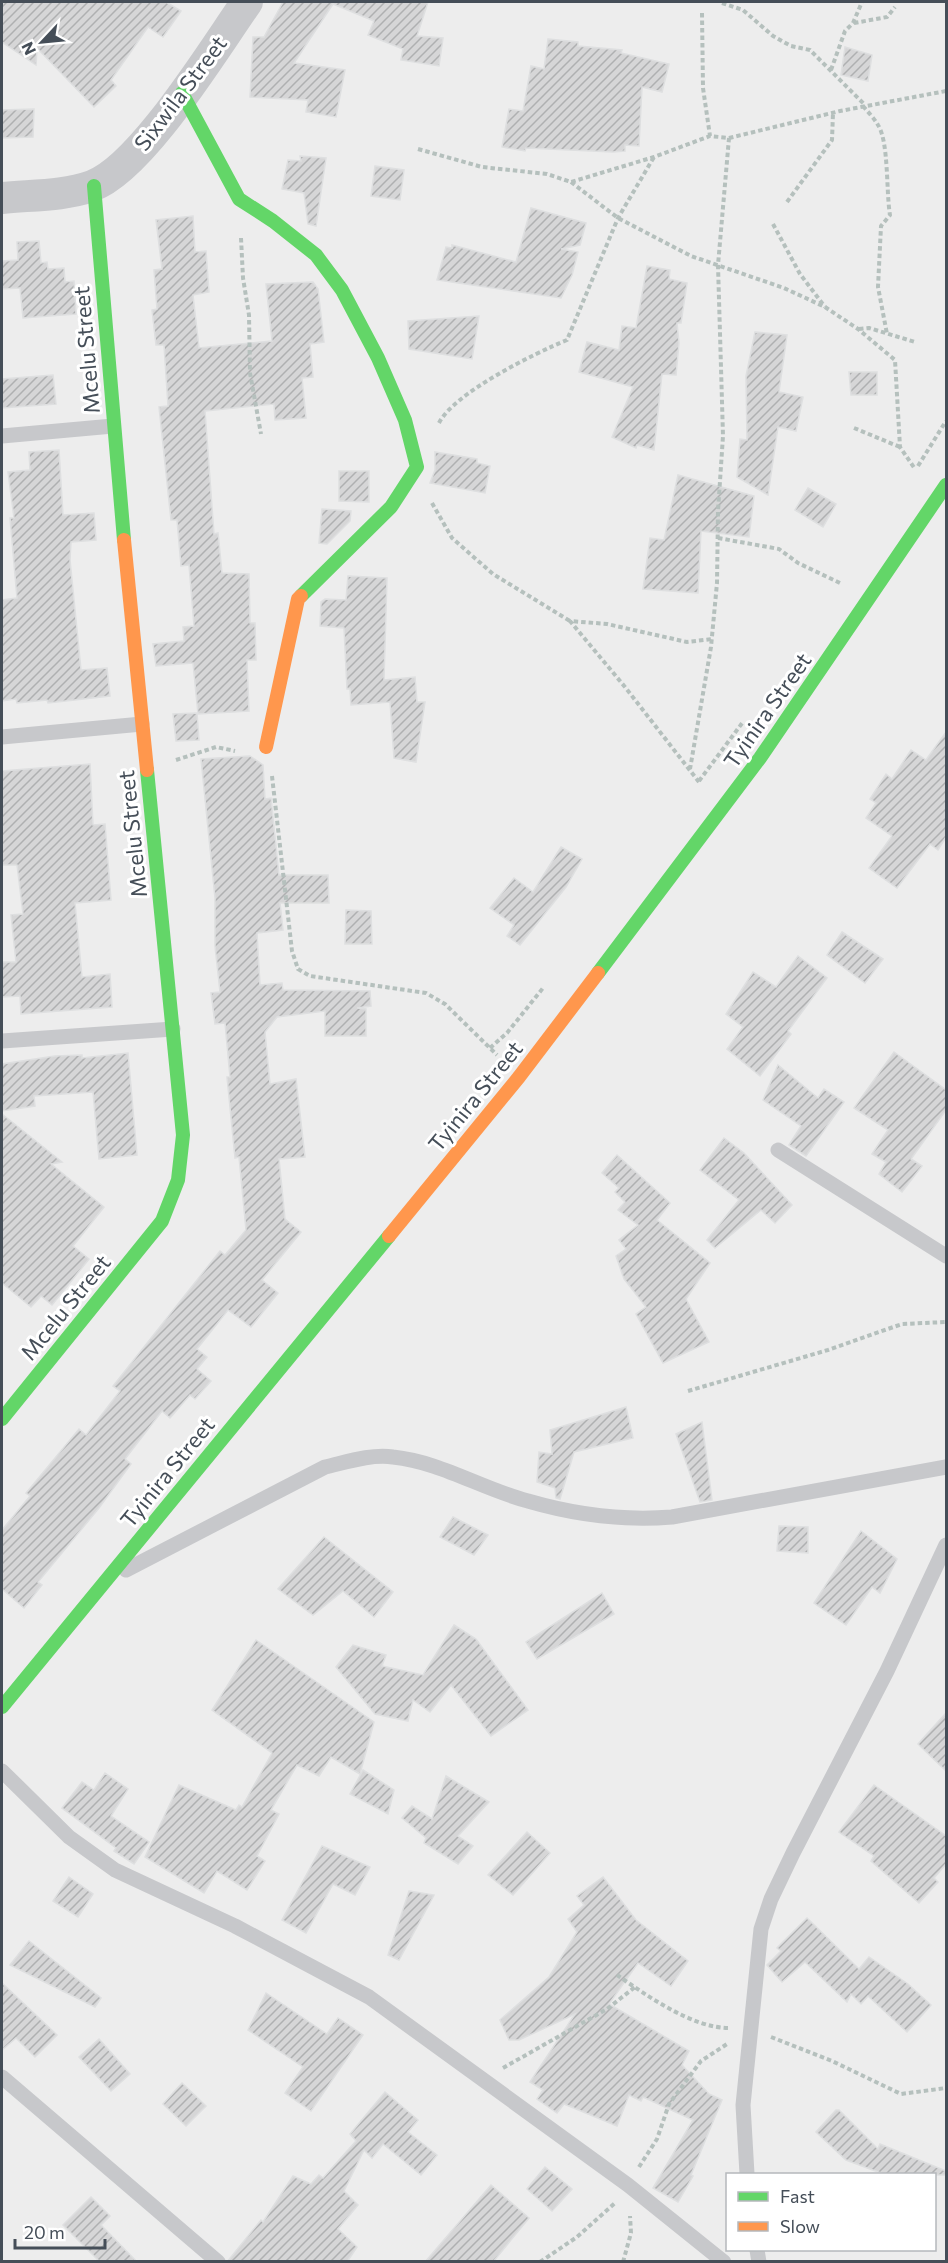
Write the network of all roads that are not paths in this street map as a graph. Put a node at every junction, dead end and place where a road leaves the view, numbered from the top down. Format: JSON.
{"nodes":[{"id":1,"x":248,"y":2,"type":"edge"},
{"id":2,"x":182,"y":93,"type":"junction"},
{"id":3,"x":94,"y":186,"type":"junction"},
{"id":4,"x":2,"y":198,"type":"edge"},
{"id":5,"x":113,"y":426,"type":"junction"},
{"id":6,"x":2,"y":436,"type":"edge"},
{"id":7,"x":946,"y":485,"type":"edge"},
{"id":8,"x":142,"y":724,"type":"junction"},
{"id":9,"x":2,"y":737,"type":"edge"},
{"id":10,"x":266,"y":747,"type":"road end"},
{"id":11,"x":173,"y":1029,"type":"junction"},
{"id":12,"x":2,"y":1041,"type":"edge"},
{"id":13,"x":778,"y":1150,"type":"dead end"},
{"id":14,"x":946,"y":1256,"type":"edge"},
{"id":15,"x":2,"y":1419,"type":"edge"},
{"id":16,"x":946,"y":1467,"type":"edge"},
{"id":17,"x":946,"y":1545,"type":"edge"},
{"id":18,"x":105,"y":1581,"type":"junction"},
{"id":19,"x":2,"y":1707,"type":"edge"},
{"id":20,"x":2,"y":1771,"type":"edge"},
{"id":21,"x":2,"y":2078,"type":"edge"},
{"id":22,"x":747,"y":2173,"type":"edge"},
{"id":23,"x":218,"y":2262,"type":"edge"},
{"id":24,"x":724,"y":2262,"type":"edge"}],
"edges":[{"from":1,"to":2,"type":"street","name":"Sixwila Street"},
{"from":2,"to":3,"type":"street","name":"Sixwila Street"},
{"from":2,"to":10,"type":"street"},
{"from":3,"to":4,"type":"street","name":"Sixwila Street"},
{"from":3,"to":5,"type":"street","name":"Mcelu Street"},
{"from":5,"to":6,"type":"lane"},
{"from":5,"to":8,"type":"street","name":"Mcelu Street"},
{"from":7,"to":18,"type":"street","name":"Tyinira Street"},
{"from":8,"to":9,"type":"lane"},
{"from":8,"to":11,"type":"street","name":"Mcelu Street"},
{"from":11,"to":12,"type":"lane"},
{"from":11,"to":15,"type":"street","name":"Mcelu Street"},
{"from":13,"to":14,"type":"lane"},
{"from":16,"to":18,"type":"lane"},
{"from":17,"to":22,"type":"lane"},
{"from":18,"to":19,"type":"street","name":"Tyinira Street"},
{"from":20,"to":24,"type":"lane"},
{"from":21,"to":23,"type":"lane"}]}
